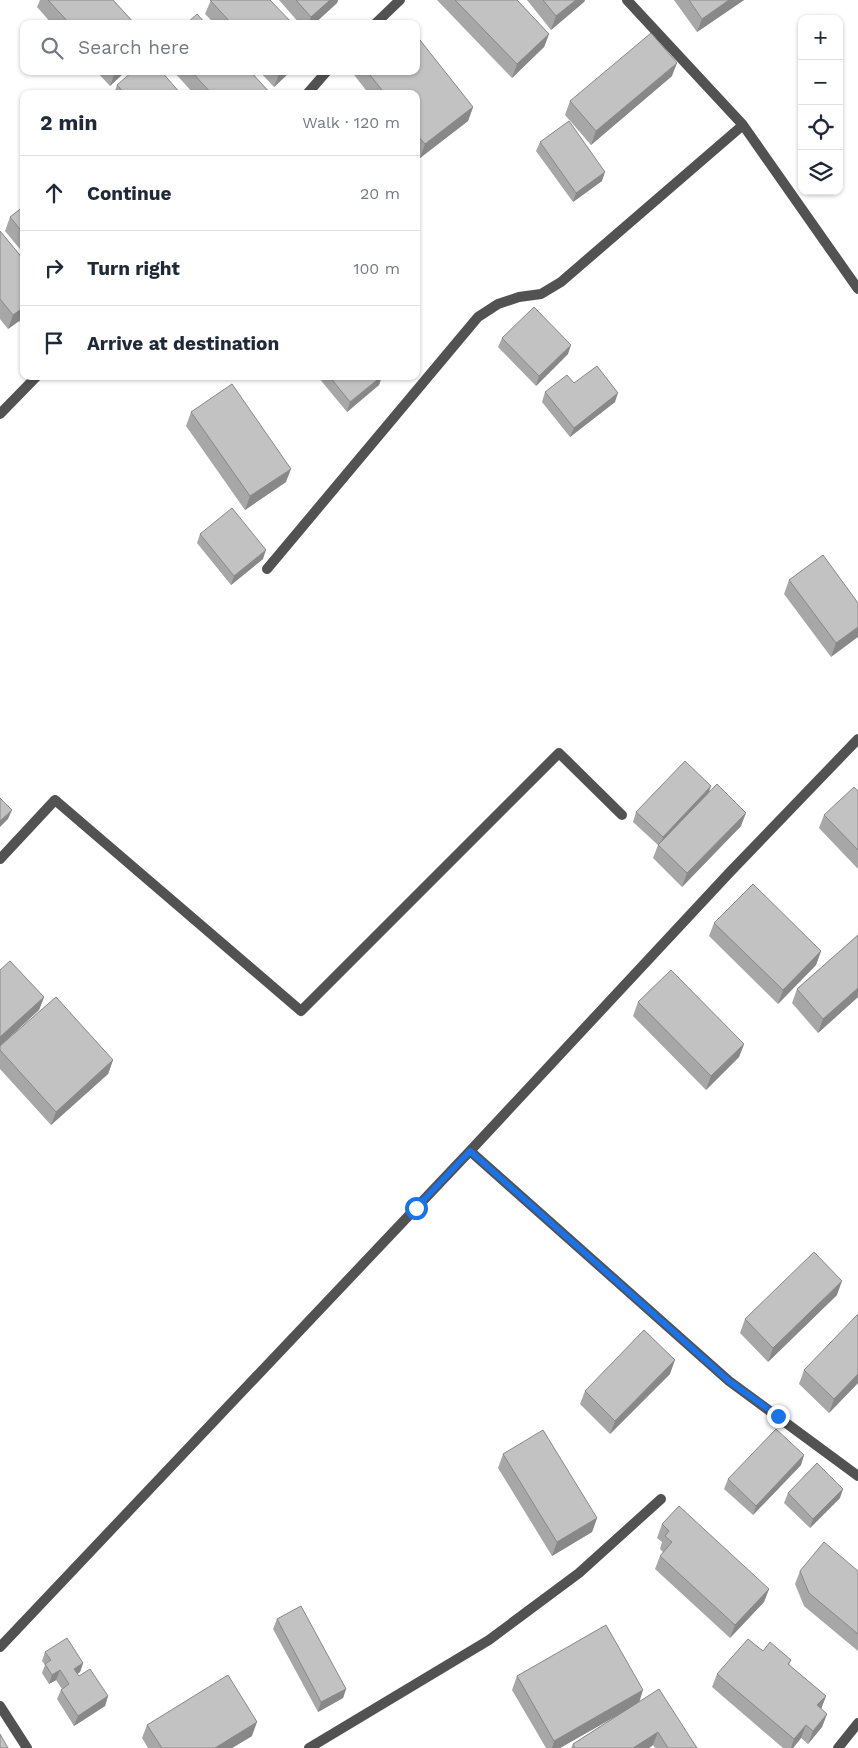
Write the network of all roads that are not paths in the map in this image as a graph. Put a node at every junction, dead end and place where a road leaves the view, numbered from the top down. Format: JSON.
{"nodes":[{"id":1,"x":400,"y":0,"type":"edge"},
{"id":2,"x":627,"y":0,"type":"edge"},
{"id":3,"x":379,"y":20,"type":"edge"},
{"id":4,"x":324,"y":75,"type":"edge"},
{"id":5,"x":310,"y":90,"type":"edge"},
{"id":6,"x":743,"y":125,"type":"junction"},
{"id":7,"x":858,"y":289,"type":"edge"},
{"id":8,"x":33,"y":380,"type":"edge"},
{"id":9,"x":0,"y":414,"type":"edge"},
{"id":10,"x":266,"y":569,"type":"dead end"},
{"id":11,"x":858,"y":739,"type":"edge"},
{"id":12,"x":622,"y":815,"type":"dead end"},
{"id":13,"x":0,"y":859,"type":"edge"},
{"id":14,"x":470,"y":1151,"type":"junction"},
{"id":15,"x":858,"y":1476,"type":"edge"},
{"id":16,"x":661,"y":1499,"type":"dead end"},
{"id":17,"x":0,"y":1647,"type":"edge"},
{"id":18,"x":2,"y":1713,"type":"edge"},
{"id":19,"x":858,"y":1723,"type":"edge"},
{"id":20,"x":27,"y":1748,"type":"edge"},
{"id":21,"x":309,"y":1748,"type":"edge"},
{"id":22,"x":838,"y":1748,"type":"edge"}],
"edges":[{"from":1,"to":3,"type":"street"},
{"from":2,"to":6,"type":"street"},
{"from":4,"to":5,"type":"street"},
{"from":6,"to":7,"type":"street"},
{"from":6,"to":10,"type":"street"},
{"from":8,"to":9,"type":"street"},
{"from":11,"to":14,"type":"street"},
{"from":12,"to":13,"type":"street"},
{"from":14,"to":15,"type":"street"},
{"from":14,"to":17,"type":"street"},
{"from":16,"to":21,"type":"street"},
{"from":18,"to":20,"type":"street"},
{"from":19,"to":22,"type":"street"}]}
